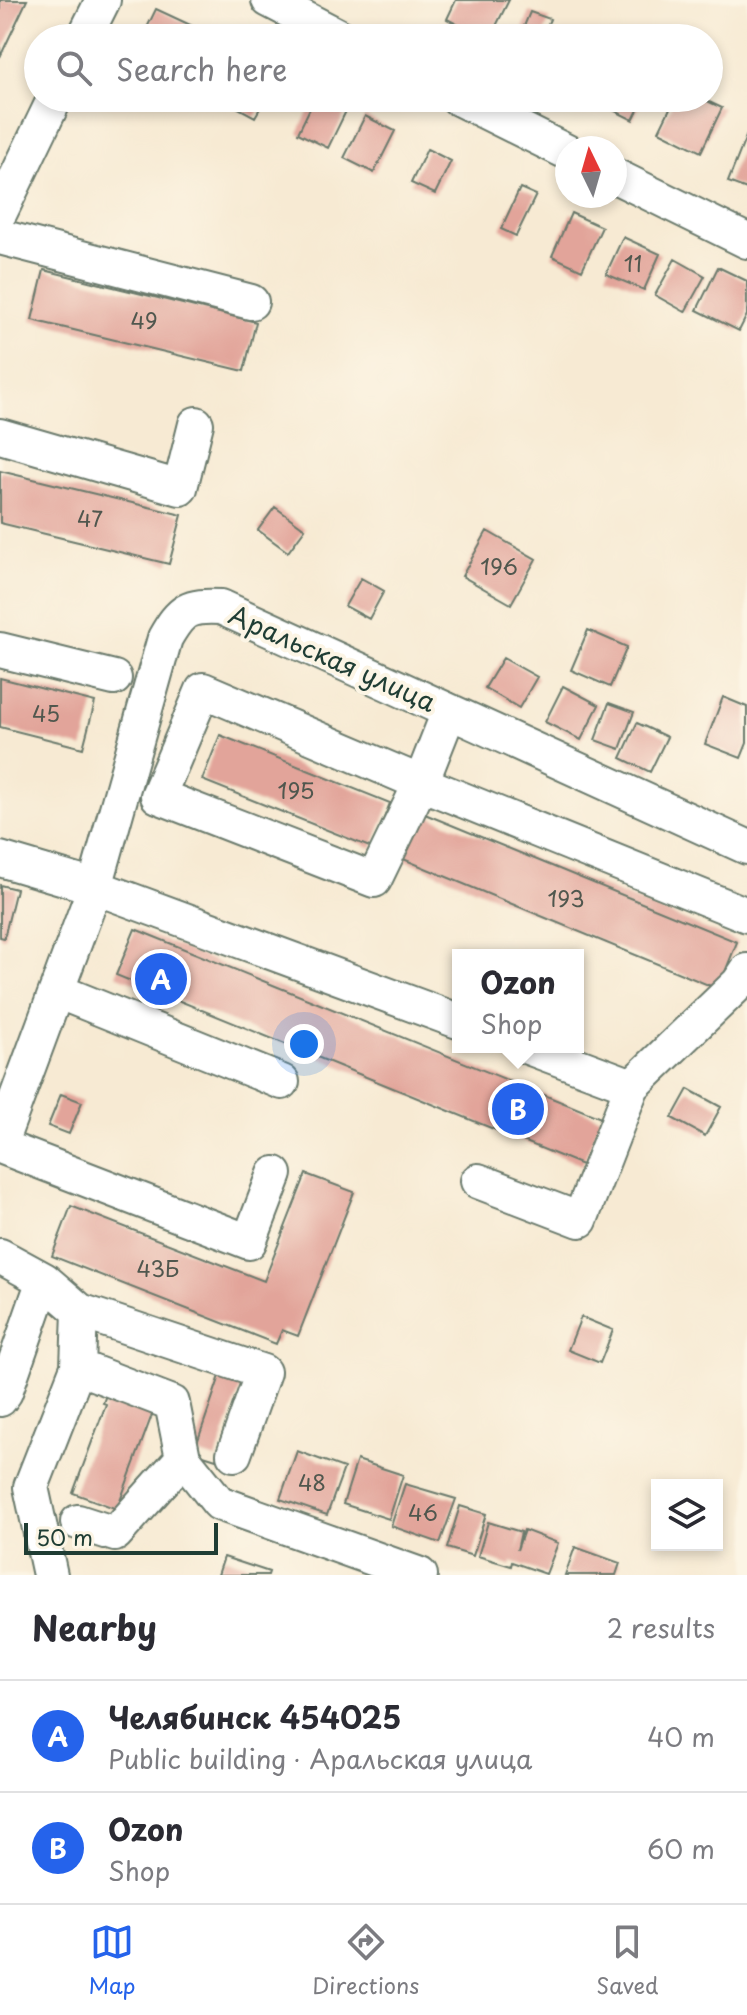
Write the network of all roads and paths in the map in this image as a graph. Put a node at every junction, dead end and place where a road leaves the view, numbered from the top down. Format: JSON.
{"nodes":[{"id":1,"x":103,"y":0,"type":"edge"},
{"id":2,"x":269,"y":0,"type":"edge"},
{"id":3,"x":91,"y":24,"type":"edge"},
{"id":4,"x":315,"y":24,"type":"edge"},
{"id":5,"x":48,"y":112,"type":"edge"},
{"id":6,"x":486,"y":112,"type":"edge"},
{"id":7,"x":555,"y":146,"type":"edge"},
{"id":8,"x":627,"y":182,"type":"edge"},
{"id":9,"x":0,"y":212,"type":"edge"},
{"id":10,"x":0,"y":237,"type":"edge"},
{"id":11,"x":747,"y":241,"type":"edge"},
{"id":12,"x":251,"y":302,"type":"dead end"},
{"id":13,"x":196,"y":424,"type":"dead end"},
{"id":14,"x":0,"y":436,"type":"edge"},
{"id":15,"x":0,"y":650,"type":"edge"},
{"id":16,"x":114,"y":678,"type":"dead end"},
{"id":17,"x":449,"y":712,"type":"junction"},
{"id":18,"x":421,"y":783,"type":"junction"},
{"id":19,"x":747,"y":847,"type":"edge"},
{"id":20,"x":0,"y":859,"type":"edge"},
{"id":21,"x":95,"y":887,"type":"junction"},
{"id":22,"x":747,"y":915,"type":"edge"},
{"id":23,"x":747,"y":971,"type":"edge"},
{"id":24,"x":57,"y":991,"type":"junction"},
{"id":25,"x":452,"y":1019,"type":"edge"},
{"id":26,"x":544,"y":1053,"type":"edge"},
{"id":27,"x":282,"y":1082,"type":"dead end"},
{"id":28,"x":632,"y":1086,"type":"junction"},
{"id":29,"x":0,"y":1144,"type":"edge"},
{"id":30,"x":275,"y":1174,"type":"dead end"},
{"id":31,"x":478,"y":1181,"type":"dead end"},
{"id":32,"x":0,"y":1256,"type":"edge"},
{"id":33,"x":44,"y":1280,"type":"junction"},
{"id":34,"x":80,"y":1311,"type":"junction"},
{"id":35,"x":78,"y":1367,"type":"junction"},
{"id":36,"x":0,"y":1399,"type":"edge"},
{"id":37,"x":234,"y":1454,"type":"dead end"},
{"id":38,"x":183,"y":1458,"type":"junction"},
{"id":39,"x":78,"y":1522,"type":"dead end"},
{"id":40,"x":50,"y":1575,"type":"edge"},
{"id":41,"x":420,"y":1575,"type":"edge"}],
"edges":[{"from":1,"to":3,"type":"street"},
{"from":2,"to":4,"type":"street"},
{"from":5,"to":9,"type":"street"},
{"from":6,"to":7,"type":"street"},
{"from":8,"to":11,"type":"street"},
{"from":10,"to":12,"type":"street"},
{"from":13,"to":14,"type":"street"},
{"from":15,"to":16,"type":"street"},
{"from":17,"to":18,"type":"street"},
{"from":17,"to":19,"type":"street","name":"Аральская улица"},
{"from":17,"to":21,"type":"street","name":"Аральская улица"},
{"from":18,"to":18,"type":"street"},
{"from":18,"to":22,"type":"street"},
{"from":20,"to":21,"type":"street"},
{"from":21,"to":24,"type":"street","name":"Аральская улица"},
{"from":21,"to":25,"type":"street"},
{"from":23,"to":28,"type":"street"},
{"from":24,"to":27,"type":"street"},
{"from":24,"to":29,"type":"street","name":"Аральская улица"},
{"from":26,"to":28,"type":"street"},
{"from":28,"to":31,"type":"street"},
{"from":29,"to":30,"type":"street"},
{"from":32,"to":33,"type":"street"},
{"from":33,"to":34,"type":"street"},
{"from":33,"to":36,"type":"street"},
{"from":34,"to":35,"type":"street"},
{"from":34,"to":37,"type":"street"},
{"from":35,"to":38,"type":"street"},
{"from":35,"to":40,"type":"street"},
{"from":38,"to":39,"type":"street"},
{"from":38,"to":41,"type":"street"}]}
